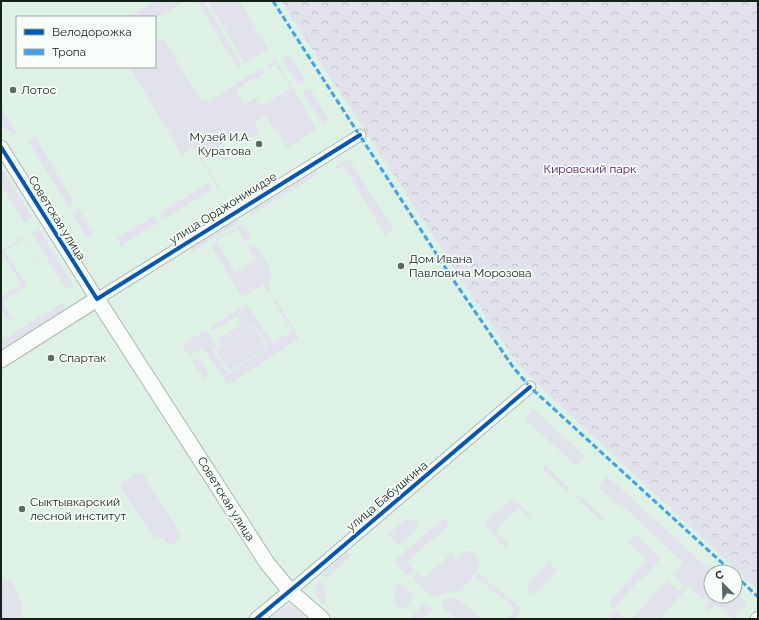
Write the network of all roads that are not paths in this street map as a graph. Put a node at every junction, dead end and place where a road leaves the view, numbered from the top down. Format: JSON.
{"nodes":[{"id":1,"x":360,"y":135,"type":"dead end"},
{"id":2,"x":1,"y":147,"type":"edge"},
{"id":3,"x":97,"y":299,"type":"junction"},
{"id":4,"x":1,"y":360,"type":"edge"},
{"id":5,"x":530,"y":387,"type":"dead end"},
{"id":6,"x":290,"y":591,"type":"junction"},
{"id":7,"x":758,"y":617,"type":"edge"},
{"id":8,"x":256,"y":619,"type":"edge"},
{"id":9,"x":322,"y":619,"type":"edge"},
{"id":10,"x":756,"y":619,"type":"edge"}],
"edges":[{"from":1,"to":3,"type":"street","name":"улица Орджоникидзе"},
{"from":2,"to":3,"type":"street","name":"Советская улица"},
{"from":3,"to":4,"type":"main road","name":"улица Орджоникидзе"},
{"from":3,"to":6,"type":"main road","name":"Советская улица"},
{"from":5,"to":6,"type":"street","name":"улица Бабушкина"},
{"from":6,"to":8,"type":"street","name":"улица Бабушкина"},
{"from":6,"to":9,"type":"main road","name":"Советская улица"},
{"from":7,"to":10,"type":"street"}]}
